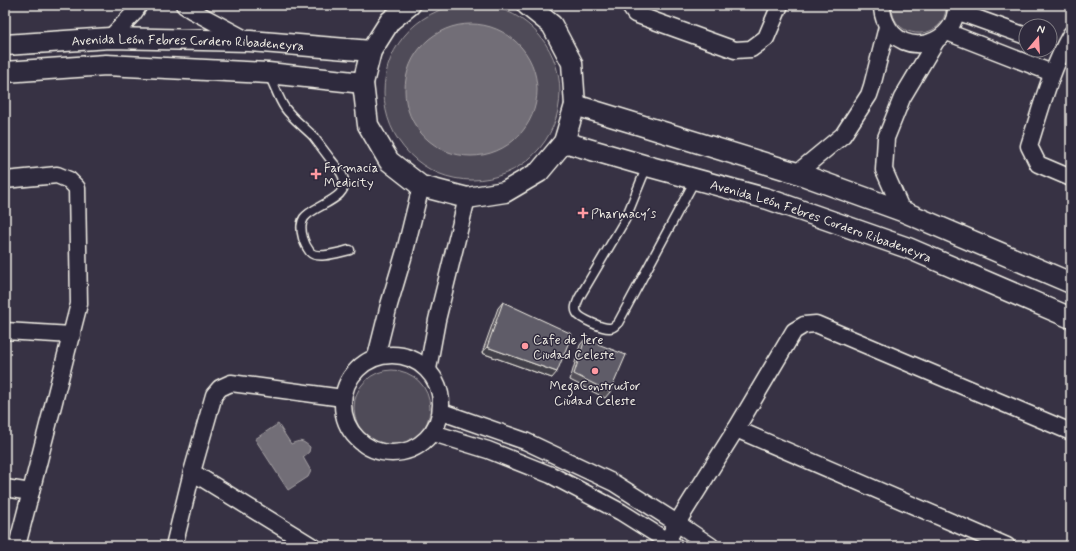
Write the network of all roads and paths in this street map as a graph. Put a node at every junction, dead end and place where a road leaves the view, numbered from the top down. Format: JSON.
{"nodes":[{"id":1,"x":139,"y":5,"type":"edge"},
{"id":2,"x":184,"y":5,"type":"edge"},
{"id":3,"x":410,"y":5,"type":"edge"},
{"id":4,"x":527,"y":5,"type":"edge"},
{"id":5,"x":629,"y":5,"type":"edge"},
{"id":6,"x":780,"y":5,"type":"edge"},
{"id":7,"x":880,"y":6,"type":"edge"},
{"id":8,"x":956,"y":8,"type":"edge"},
{"id":9,"x":888,"y":26,"type":"junction"},
{"id":10,"x":1018,"y":33,"type":"edge"},
{"id":11,"x":1071,"y":34,"type":"edge"},
{"id":12,"x":942,"y":36,"type":"junction"},
{"id":13,"x":110,"y":38,"type":"junction"},
{"id":14,"x":250,"y":41,"type":"junction"},
{"id":15,"x":1058,"y":44,"type":"edge"},
{"id":16,"x":5,"y":45,"type":"edge"},
{"id":17,"x":371,"y":51,"type":"junction"},
{"id":18,"x":1054,"y":58,"type":"edge"},
{"id":19,"x":5,"y":72,"type":"edge"},
{"id":20,"x":268,"y":73,"type":"junction"},
{"id":21,"x":1052,"y":73,"type":"junction"},
{"id":22,"x":363,"y":83,"type":"junction"},
{"id":23,"x":575,"y":104,"type":"junction"},
{"id":24,"x":564,"y":142,"type":"junction"},
{"id":25,"x":647,"y":166,"type":"junction"},
{"id":26,"x":797,"y":173,"type":"junction"},
{"id":27,"x":1071,"y":178,"type":"edge"},
{"id":28,"x":5,"y":180,"type":"edge"},
{"id":29,"x":695,"y":180,"type":"junction"},
{"id":30,"x":421,"y":186,"type":"junction"},
{"id":31,"x":466,"y":198,"type":"junction"},
{"id":32,"x":902,"y":211,"type":"junction"},
{"id":33,"x":350,"y":250,"type":"dead end"},
{"id":34,"x":1071,"y":283,"type":"edge"},
{"id":35,"x":1071,"y":318,"type":"edge"},
{"id":36,"x":5,"y":331,"type":"edge"},
{"id":37,"x":72,"y":335,"type":"junction"},
{"id":38,"x":376,"y":357,"type":"junction"},
{"id":39,"x":428,"y":369,"type":"junction"},
{"id":40,"x":343,"y":398,"type":"junction"},
{"id":41,"x":442,"y":412,"type":"junction"},
{"id":42,"x":736,"y":429,"type":"junction"},
{"id":43,"x":1071,"y":432,"type":"edge"},
{"id":44,"x":433,"y":433,"type":"junction"},
{"id":45,"x":192,"y":472,"type":"junction"},
{"id":46,"x":5,"y":488,"type":"edge"},
{"id":47,"x":31,"y":492,"type":"junction"},
{"id":48,"x":677,"y":523,"type":"junction"},
{"id":49,"x":671,"y":543,"type":"edge"},
{"id":50,"x":17,"y":546,"type":"edge"},
{"id":51,"x":174,"y":546,"type":"edge"},
{"id":52,"x":312,"y":546,"type":"edge"},
{"id":53,"x":712,"y":546,"type":"edge"},
{"id":54,"x":1007,"y":546,"type":"edge"}],
"edges":[{"from":1,"to":13,"type":"street"},
{"from":2,"to":14,"type":"street"},
{"from":3,"to":17,"type":"street"},
{"from":4,"to":23,"type":"street"},
{"from":5,"to":6,"type":"street"},
{"from":7,"to":9,"type":"street"},
{"from":8,"to":10,"type":"street"},
{"from":8,"to":12,"type":"street"},
{"from":9,"to":12,"type":"street"},
{"from":9,"to":26,"type":"street"},
{"from":11,"to":15,"type":"street"},
{"from":12,"to":21,"type":"street"},
{"from":12,"to":32,"type":"street"},
{"from":13,"to":14,"type":"street","name":"Avenida León Febres Cordero Ribadeneyra"},
{"from":13,"to":16,"type":"street","name":"Avenida León Febres Cordero Ribadeneyra"},
{"from":14,"to":17,"type":"street","name":"Avenida León Febres Cordero Ribadeneyra"},
{"from":17,"to":22,"type":"street"},
{"from":18,"to":21,"type":"street"},
{"from":19,"to":20,"type":"street","name":"Avenida León Febres Cordero Ribadeneyra"},
{"from":20,"to":22,"type":"street","name":"Avenida León Febres Cordero Ribadeneyra"},
{"from":20,"to":33,"type":"lane"},
{"from":21,"to":27,"type":"street"},
{"from":22,"to":30,"type":"street"},
{"from":23,"to":24,"type":"street"},
{"from":23,"to":26,"type":"street"},
{"from":24,"to":25,"type":"street","name":"Avenida León Febres Cordero Ribadeneyra"},
{"from":24,"to":31,"type":"street"},
{"from":25,"to":29,"type":"street","name":"Avenida León Febres Cordero Ribadeneyra"},
{"from":25,"to":29,"type":"lane"},
{"from":26,"to":32,"type":"street"},
{"from":28,"to":37,"type":"street"},
{"from":29,"to":35,"type":"street","name":"Avenida León Febres Cordero Ribadeneyra"},
{"from":30,"to":31,"type":"street"},
{"from":30,"to":38,"type":"street"},
{"from":31,"to":39,"type":"street"},
{"from":32,"to":34,"type":"street"},
{"from":36,"to":37,"type":"street"},
{"from":37,"to":47,"type":"street"},
{"from":38,"to":39,"type":"street"},
{"from":38,"to":40,"type":"street"},
{"from":39,"to":41,"type":"street"},
{"from":40,"to":44,"type":"street"},
{"from":40,"to":45,"type":"street"},
{"from":41,"to":44,"type":"street"},
{"from":41,"to":48,"type":"street"},
{"from":42,"to":43,"type":"street"},
{"from":42,"to":48,"type":"street"},
{"from":42,"to":54,"type":"street"},
{"from":44,"to":49,"type":"street"},
{"from":45,"to":51,"type":"street"},
{"from":45,"to":52,"type":"street"},
{"from":46,"to":47,"type":"street"},
{"from":47,"to":50,"type":"street"},
{"from":48,"to":49,"type":"street"},
{"from":48,"to":53,"type":"street"}]}
